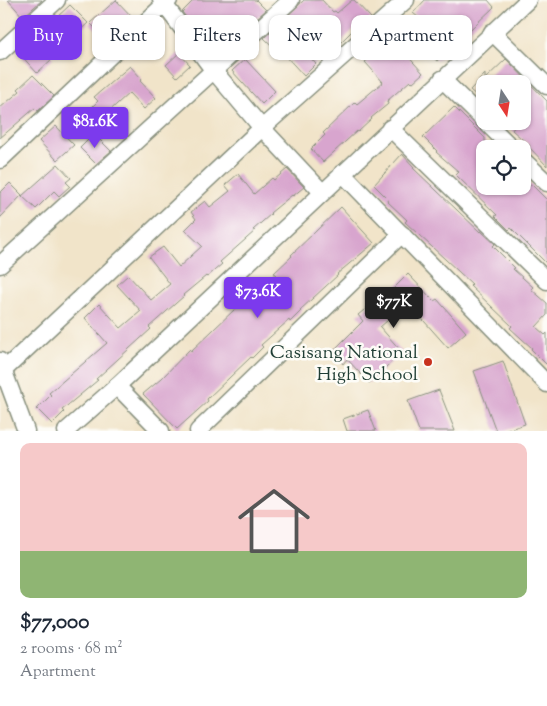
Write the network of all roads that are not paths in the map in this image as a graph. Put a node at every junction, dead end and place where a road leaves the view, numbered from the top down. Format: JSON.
{"nodes":[{"id":1,"x":57,"y":0,"type":"edge"},
{"id":2,"x":291,"y":0,"type":"edge"},
{"id":3,"x":406,"y":0,"type":"edge"},
{"id":4,"x":528,"y":0,"type":"edge"},
{"id":5,"x":165,"y":1,"type":"edge"},
{"id":6,"x":492,"y":32,"type":"junction"},
{"id":7,"x":0,"y":52,"type":"edge"},
{"id":8,"x":214,"y":71,"type":"junction"},
{"id":9,"x":442,"y":79,"type":"junction"},
{"id":10,"x":547,"y":86,"type":"edge"},
{"id":11,"x":262,"y":128,"type":"junction"},
{"id":12,"x":390,"y":128,"type":"junction"},
{"id":13,"x":504,"y":140,"type":"edge"},
{"id":14,"x":0,"y":160,"type":"edge"},
{"id":15,"x":531,"y":168,"type":"edge"},
{"id":16,"x":342,"y":173,"type":"junction"},
{"id":17,"x":547,"y":183,"type":"edge"},
{"id":18,"x":322,"y":192,"type":"junction"},
{"id":19,"x":402,"y":234,"type":"junction"},
{"id":20,"x":0,"y":265,"type":"edge"},
{"id":21,"x":547,"y":281,"type":"edge"},
{"id":22,"x":2,"y":365,"type":"edge"},
{"id":23,"x":547,"y":384,"type":"edge"},
{"id":24,"x":117,"y":386,"type":"junction"},
{"id":25,"x":26,"y":431,"type":"edge"},
{"id":26,"x":66,"y":431,"type":"edge"},
{"id":27,"x":162,"y":431,"type":"edge"},
{"id":28,"x":198,"y":431,"type":"edge"}],
"edges":[{"from":1,"to":7,"type":"street"},
{"from":2,"to":8,"type":"street"},
{"from":3,"to":11,"type":"street"},
{"from":4,"to":6,"type":"street"},
{"from":5,"to":8,"type":"street"},
{"from":5,"to":14,"type":"street"},
{"from":6,"to":9,"type":"street"},
{"from":6,"to":10,"type":"street"},
{"from":8,"to":11,"type":"street"},
{"from":8,"to":20,"type":"street"},
{"from":9,"to":12,"type":"street"},
{"from":9,"to":13,"type":"street"},
{"from":11,"to":18,"type":"street"},
{"from":11,"to":22,"type":"street"},
{"from":12,"to":16,"type":"street"},
{"from":12,"to":21,"type":"street"},
{"from":15,"to":17,"type":"street"},
{"from":16,"to":18,"type":"street"},
{"from":16,"to":19,"type":"street"},
{"from":18,"to":24,"type":"street"},
{"from":19,"to":23,"type":"street"},
{"from":19,"to":28,"type":"street"},
{"from":22,"to":25,"type":"street"},
{"from":24,"to":26,"type":"street"},
{"from":24,"to":27,"type":"street"}]}
